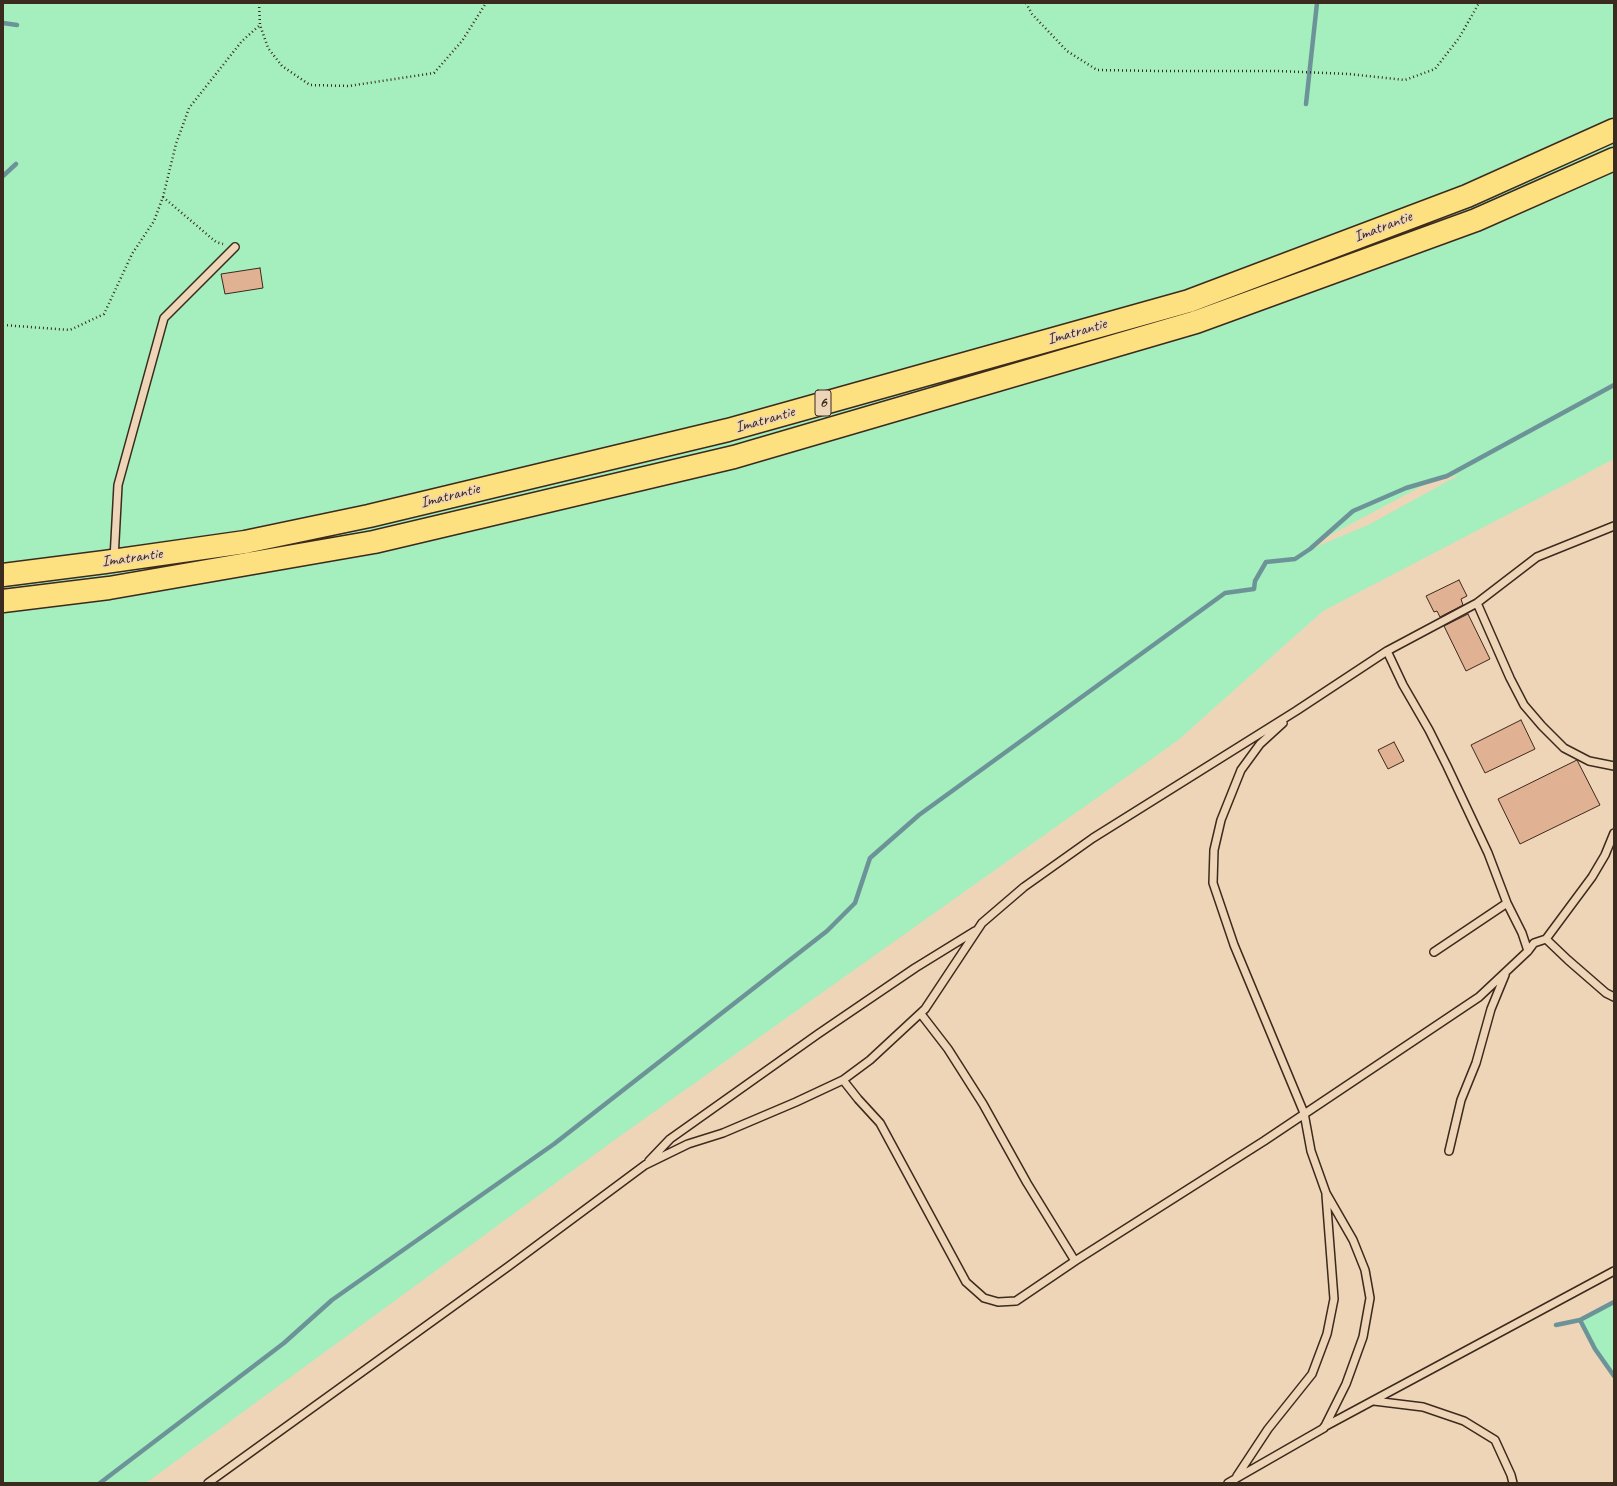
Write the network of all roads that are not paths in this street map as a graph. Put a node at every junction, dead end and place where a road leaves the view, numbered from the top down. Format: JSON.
{"nodes":[{"id":1,"x":1614,"y":130,"type":"edge"},
{"id":2,"x":1614,"y":159,"type":"edge"},
{"id":3,"x":235,"y":247,"type":"dead end"},
{"id":4,"x":1614,"y":526,"type":"edge"},
{"id":5,"x":114,"y":561,"type":"junction"},
{"id":6,"x":3,"y":575,"type":"edge"},
{"id":7,"x":3,"y":601,"type":"edge"},
{"id":8,"x":1477,"y":603,"type":"junction"},
{"id":9,"x":1387,"y":651,"type":"junction"},
{"id":10,"x":1296,"y":711,"type":"junction"},
{"id":11,"x":1614,"y":766,"type":"edge"},
{"id":12,"x":1614,"y":833,"type":"edge"},
{"id":13,"x":1614,"y":851,"type":"edge"},
{"id":14,"x":1605,"y":855,"type":"junction"},
{"id":15,"x":1507,"y":903,"type":"junction"},
{"id":16,"x":977,"y":930,"type":"junction"},
{"id":17,"x":1546,"y":939,"type":"junction"},
{"id":18,"x":1528,"y":951,"type":"junction"},
{"id":19,"x":1434,"y":952,"type":"dead end"},
{"id":20,"x":1506,"y":972,"type":"junction"},
{"id":21,"x":1614,"y":997,"type":"edge"},
{"id":22,"x":921,"y":1014,"type":"junction"},
{"id":23,"x":843,"y":1080,"type":"junction"},
{"id":24,"x":1304,"y":1113,"type":"junction"},
{"id":25,"x":1449,"y":1150,"type":"dead end"},
{"id":26,"x":645,"y":1165,"type":"junction"},
{"id":27,"x":1326,"y":1193,"type":"junction"},
{"id":28,"x":1074,"y":1261,"type":"junction"},
{"id":29,"x":1614,"y":1271,"type":"edge"},
{"id":30,"x":1374,"y":1401,"type":"junction"},
{"id":31,"x":1324,"y":1428,"type":"junction"},
{"id":32,"x":1236,"y":1479,"type":"junction"},
{"id":33,"x":208,"y":1483,"type":"edge"},
{"id":34,"x":1228,"y":1483,"type":"edge"},
{"id":35,"x":1513,"y":1483,"type":"edge"}],
"edges":[{"from":1,"to":5,"type":"highway","name":"Imatrantie","number":"6"},
{"from":2,"to":7,"type":"highway","name":"Imatrantie","number":"6"},
{"from":3,"to":5,"type":"lane"},
{"from":4,"to":8,"type":"lane"},
{"from":5,"to":6,"type":"highway","name":"Imatrantie","number":"6"},
{"from":8,"to":9,"type":"lane"},
{"from":8,"to":11,"type":"lane"},
{"from":9,"to":10,"type":"lane"},
{"from":9,"to":15,"type":"lane"},
{"from":10,"to":16,"type":"lane"},
{"from":10,"to":24,"type":"lane"},
{"from":12,"to":14,"type":"lane"},
{"from":13,"to":14,"type":"lane"},
{"from":14,"to":17,"type":"lane"},
{"from":15,"to":18,"type":"lane"},
{"from":15,"to":19,"type":"lane"},
{"from":16,"to":22,"type":"lane"},
{"from":16,"to":26,"type":"lane"},
{"from":17,"to":18,"type":"lane"},
{"from":17,"to":21,"type":"lane"},
{"from":18,"to":20,"type":"lane"},
{"from":20,"to":24,"type":"lane"},
{"from":20,"to":25,"type":"lane"},
{"from":22,"to":23,"type":"lane"},
{"from":22,"to":28,"type":"lane"},
{"from":23,"to":26,"type":"lane"},
{"from":23,"to":28,"type":"lane"},
{"from":24,"to":27,"type":"lane"},
{"from":24,"to":28,"type":"lane"},
{"from":26,"to":33,"type":"lane"},
{"from":27,"to":31,"type":"lane"},
{"from":27,"to":32,"type":"lane"},
{"from":29,"to":30,"type":"lane"},
{"from":30,"to":31,"type":"lane"},
{"from":30,"to":35,"type":"lane"},
{"from":31,"to":32,"type":"lane"},
{"from":32,"to":34,"type":"lane"}]}
